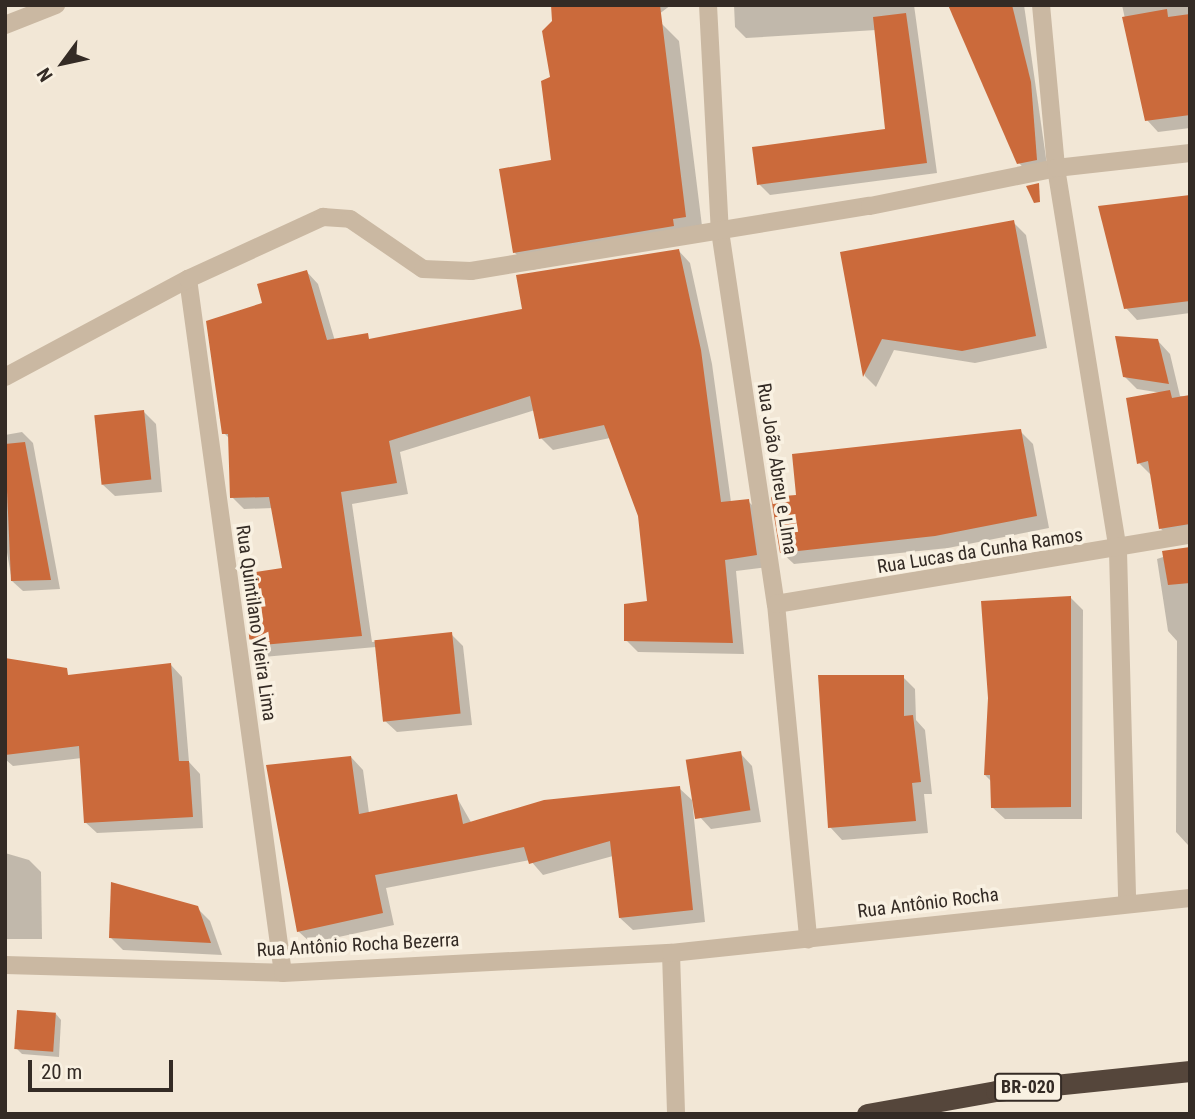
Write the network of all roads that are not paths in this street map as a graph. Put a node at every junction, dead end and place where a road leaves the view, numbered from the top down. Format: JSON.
{"nodes":[{"id":1,"x":56,"y":5,"type":"edge"},
{"id":2,"x":708,"y":5,"type":"edge"},
{"id":3,"x":1041,"y":5,"type":"edge"},
{"id":4,"x":5,"y":25,"type":"edge"},
{"id":5,"x":1190,"y":153,"type":"edge"},
{"id":6,"x":1056,"y":168,"type":"junction"},
{"id":7,"x":720,"y":231,"type":"junction"},
{"id":8,"x":188,"y":279,"type":"junction"},
{"id":9,"x":5,"y":377,"type":"edge"},
{"id":10,"x":1190,"y":535,"type":"edge"},
{"id":11,"x":1118,"y":551,"type":"junction"},
{"id":12,"x":776,"y":604,"type":"junction"},
{"id":13,"x":1190,"y":898,"type":"edge"},
{"id":14,"x":1127,"y":900,"type":"junction"},
{"id":15,"x":808,"y":939,"type":"junction"},
{"id":16,"x":671,"y":953,"type":"junction"},
{"id":17,"x":5,"y":965,"type":"edge"},
{"id":18,"x":283,"y":973,"type":"junction"},
{"id":19,"x":1190,"y":1071,"type":"edge"},
{"id":20,"x":676,"y":1114,"type":"edge"},
{"id":21,"x":867,"y":1114,"type":"edge"}],
"edges":[{"from":1,"to":4,"type":"street"},
{"from":2,"to":7,"type":"street","name":"Rua João Abreu e LIma"},
{"from":3,"to":6,"type":"street"},
{"from":5,"to":6,"type":"street"},
{"from":6,"to":7,"type":"street"},
{"from":6,"to":11,"type":"street"},
{"from":7,"to":8,"type":"street"},
{"from":7,"to":12,"type":"street","name":"Rua João Abreu e LIma"},
{"from":8,"to":9,"type":"street"},
{"from":8,"to":18,"type":"street","name":"Rua Quintilano Vieira Lima"},
{"from":10,"to":11,"type":"street","name":"Rua Lucas da Cunha Ramos"},
{"from":11,"to":12,"type":"street","name":"Rua Lucas da Cunha Ramos"},
{"from":11,"to":14,"type":"street"},
{"from":12,"to":15,"type":"street","name":"Rua João Abreu e LIma"},
{"from":13,"to":14,"type":"street","name":"Rua Antônio Rocha"},
{"from":14,"to":15,"type":"street","name":"Rua Antônio Rocha"},
{"from":15,"to":16,"type":"street","name":"Rua Antônio Rocha"},
{"from":16,"to":18,"type":"street","name":"Rua Antônio Rocha Bezerra"},
{"from":16,"to":20,"type":"street"},
{"from":17,"to":18,"type":"street","name":"Rua Antônio Rocha Bezerra"},
{"from":19,"to":21,"type":"highway","number":"BR-020"}]}
